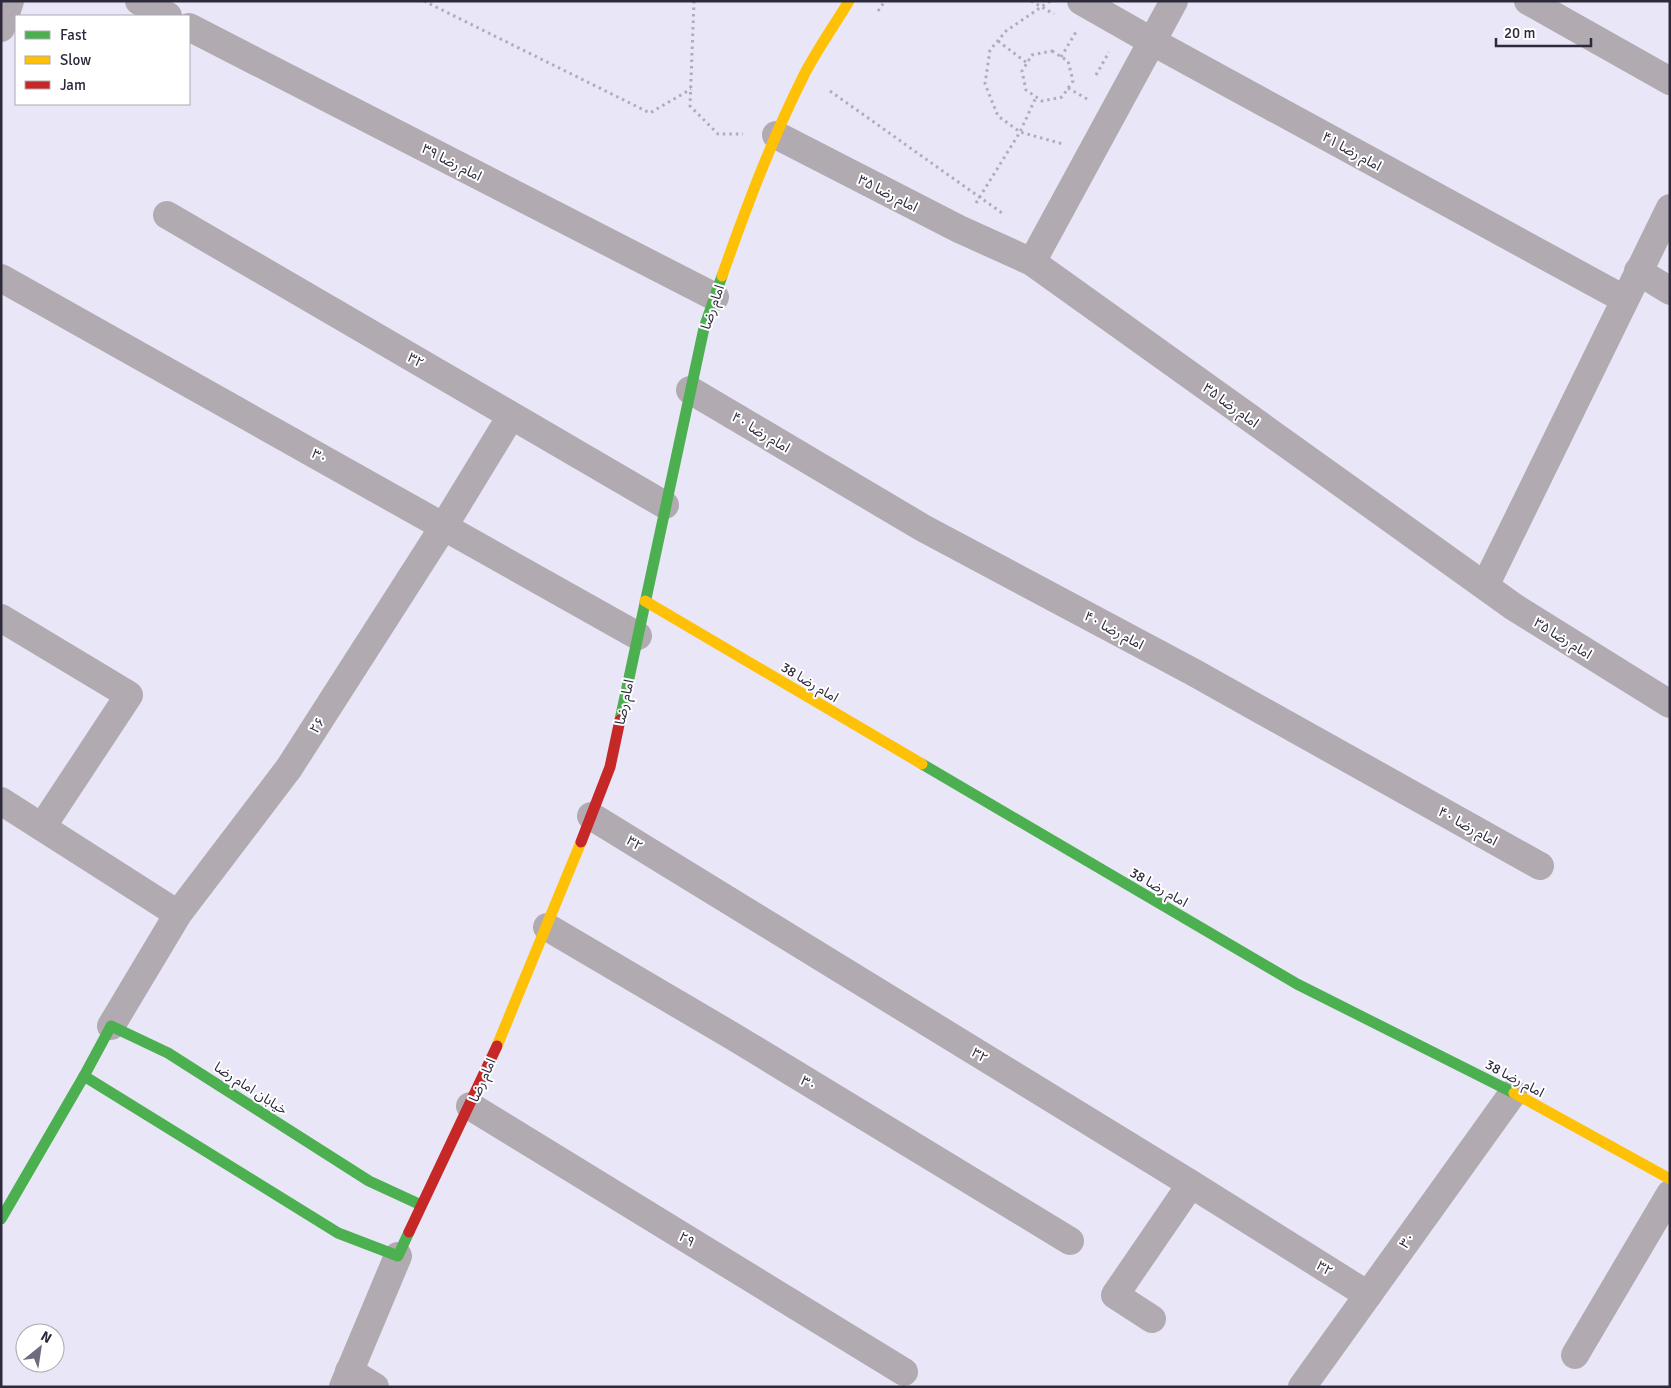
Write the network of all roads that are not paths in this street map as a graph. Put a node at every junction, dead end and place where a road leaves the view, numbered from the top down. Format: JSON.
{"nodes":[{"id":1,"x":10,"y":1,"type":"edge"},
{"id":2,"x":139,"y":1,"type":"edge"},
{"id":3,"x":849,"y":1,"type":"edge"},
{"id":4,"x":1081,"y":1,"type":"edge"},
{"id":5,"x":1174,"y":1,"type":"edge"},
{"id":6,"x":1528,"y":1,"type":"edge"},
{"id":7,"x":166,"y":15,"type":"edge"},
{"id":8,"x":1,"y":28,"type":"edge"},
{"id":9,"x":190,"y":28,"type":"edge"},
{"id":10,"x":1153,"y":42,"type":"junction"},
{"id":11,"x":1670,"y":81,"type":"edge"},
{"id":12,"x":776,"y":135,"type":"junction"},
{"id":13,"x":1670,"y":208,"type":"edge"},
{"id":14,"x":167,"y":215,"type":"dead end"},
{"id":15,"x":1032,"y":262,"type":"junction"},
{"id":16,"x":1638,"y":271,"type":"junction"},
{"id":17,"x":1,"y":278,"type":"edge"},
{"id":18,"x":1670,"y":291,"type":"edge"},
{"id":19,"x":715,"y":297,"type":"junction"},
{"id":20,"x":1624,"y":298,"type":"junction"},
{"id":21,"x":690,"y":390,"type":"junction"},
{"id":22,"x":512,"y":416,"type":"junction"},
{"id":23,"x":665,"y":505,"type":"junction"},
{"id":24,"x":444,"y":526,"type":"junction"},
{"id":25,"x":1485,"y":586,"type":"junction"},
{"id":26,"x":645,"y":601,"type":"junction"},
{"id":27,"x":1,"y":618,"type":"edge"},
{"id":28,"x":638,"y":636,"type":"junction"},
{"id":29,"x":1670,"y":704,"type":"edge"},
{"id":30,"x":1,"y":801,"type":"edge"},
{"id":31,"x":591,"y":816,"type":"junction"},
{"id":32,"x":42,"y":827,"type":"junction"},
{"id":33,"x":1540,"y":866,"type":"dead end"},
{"id":34,"x":178,"y":914,"type":"junction"},
{"id":35,"x":547,"y":927,"type":"junction"},
{"id":36,"x":111,"y":1026,"type":"junction"},
{"id":37,"x":84,"y":1076,"type":"junction"},
{"id":38,"x":1513,"y":1093,"type":"junction"},
{"id":39,"x":470,"y":1106,"type":"junction"},
{"id":40,"x":1670,"y":1179,"type":"edge"},
{"id":41,"x":1191,"y":1184,"type":"junction"},
{"id":42,"x":1670,"y":1194,"type":"edge"},
{"id":43,"x":421,"y":1205,"type":"junction"},
{"id":44,"x":1,"y":1218,"type":"edge"},
{"id":45,"x":1070,"y":1241,"type":"dead end"},
{"id":46,"x":398,"y":1256,"type":"junction"},
{"id":47,"x":1368,"y":1295,"type":"junction"},
{"id":48,"x":1152,"y":1319,"type":"dead end"},
{"id":49,"x":1575,"y":1355,"type":"dead end"},
{"id":50,"x":904,"y":1372,"type":"dead end"},
{"id":51,"x":346,"y":1379,"type":"edge"},
{"id":52,"x":375,"y":1387,"type":"edge"},
{"id":53,"x":1302,"y":1387,"type":"edge"}],
"edges":[{"from":1,"to":8,"type":"street"},
{"from":2,"to":7,"type":"street"},
{"from":3,"to":12,"type":"street","name":"امام رضا"},
{"from":4,"to":10,"type":"street","name":"امام رضا ۴۱"},
{"from":5,"to":10,"type":"street"},
{"from":6,"to":11,"type":"street"},
{"from":9,"to":19,"type":"street","name":"امام رضا ۳۹"},
{"from":10,"to":15,"type":"street"},
{"from":10,"to":20,"type":"street","name":"امام رضا ۴۱"},
{"from":12,"to":15,"type":"street","name":"امام رضا ۳۵"},
{"from":12,"to":19,"type":"street","name":"امام رضا"},
{"from":13,"to":16,"type":"street"},
{"from":14,"to":22,"type":"street","name":"۳۲"},
{"from":15,"to":25,"type":"street","name":"امام رضا ۳۵"},
{"from":16,"to":18,"type":"street"},
{"from":16,"to":20,"type":"street"},
{"from":17,"to":24,"type":"street","name":"۳۰"},
{"from":19,"to":21,"type":"street","name":"امام رضا"},
{"from":20,"to":25,"type":"street"},
{"from":21,"to":23,"type":"street","name":"امام رضا"},
{"from":21,"to":33,"type":"street","name":"امام رضا ۴۰"},
{"from":22,"to":23,"type":"street","name":"۳۲"},
{"from":22,"to":24,"type":"street","name":"۲۶"},
{"from":23,"to":26,"type":"street","name":"امام رضا"},
{"from":24,"to":28,"type":"street","name":"۳۰"},
{"from":24,"to":34,"type":"street","name":"۲۶"},
{"from":25,"to":29,"type":"street","name":"امام رضا ۳۵"},
{"from":26,"to":28,"type":"street","name":"امام رضا"},
{"from":26,"to":38,"type":"street","name":"امام رضا 38"},
{"from":27,"to":32,"type":"street"},
{"from":28,"to":31,"type":"street","name":"امام رضا"},
{"from":30,"to":32,"type":"street"},
{"from":31,"to":35,"type":"street","name":"امام رضا"},
{"from":31,"to":41,"type":"street","name":"۳۲"},
{"from":32,"to":34,"type":"street"},
{"from":34,"to":36,"type":"street","name":"۲۶"},
{"from":35,"to":39,"type":"street","name":"امام رضا"},
{"from":35,"to":45,"type":"street","name":"۳۰"},
{"from":36,"to":37,"type":"street"},
{"from":36,"to":43,"type":"street","name":"خیابان امام رضا"},
{"from":37,"to":44,"type":"street"},
{"from":37,"to":46,"type":"street"},
{"from":38,"to":40,"type":"street","name":"امام رضا 38"},
{"from":38,"to":47,"type":"street","name":"۳۰"},
{"from":39,"to":43,"type":"street","name":"امام رضا"},
{"from":39,"to":50,"type":"street","name":"۲۹"},
{"from":41,"to":47,"type":"street","name":"۳۲"},
{"from":41,"to":48,"type":"street"},
{"from":42,"to":49,"type":"street"},
{"from":43,"to":46,"type":"street","name":"امام رضا"},
{"from":46,"to":51,"type":"street","name":"امام رضا"},
{"from":47,"to":53,"type":"street","name":"۳۰"},
{"from":51,"to":52,"type":"street"}]}
